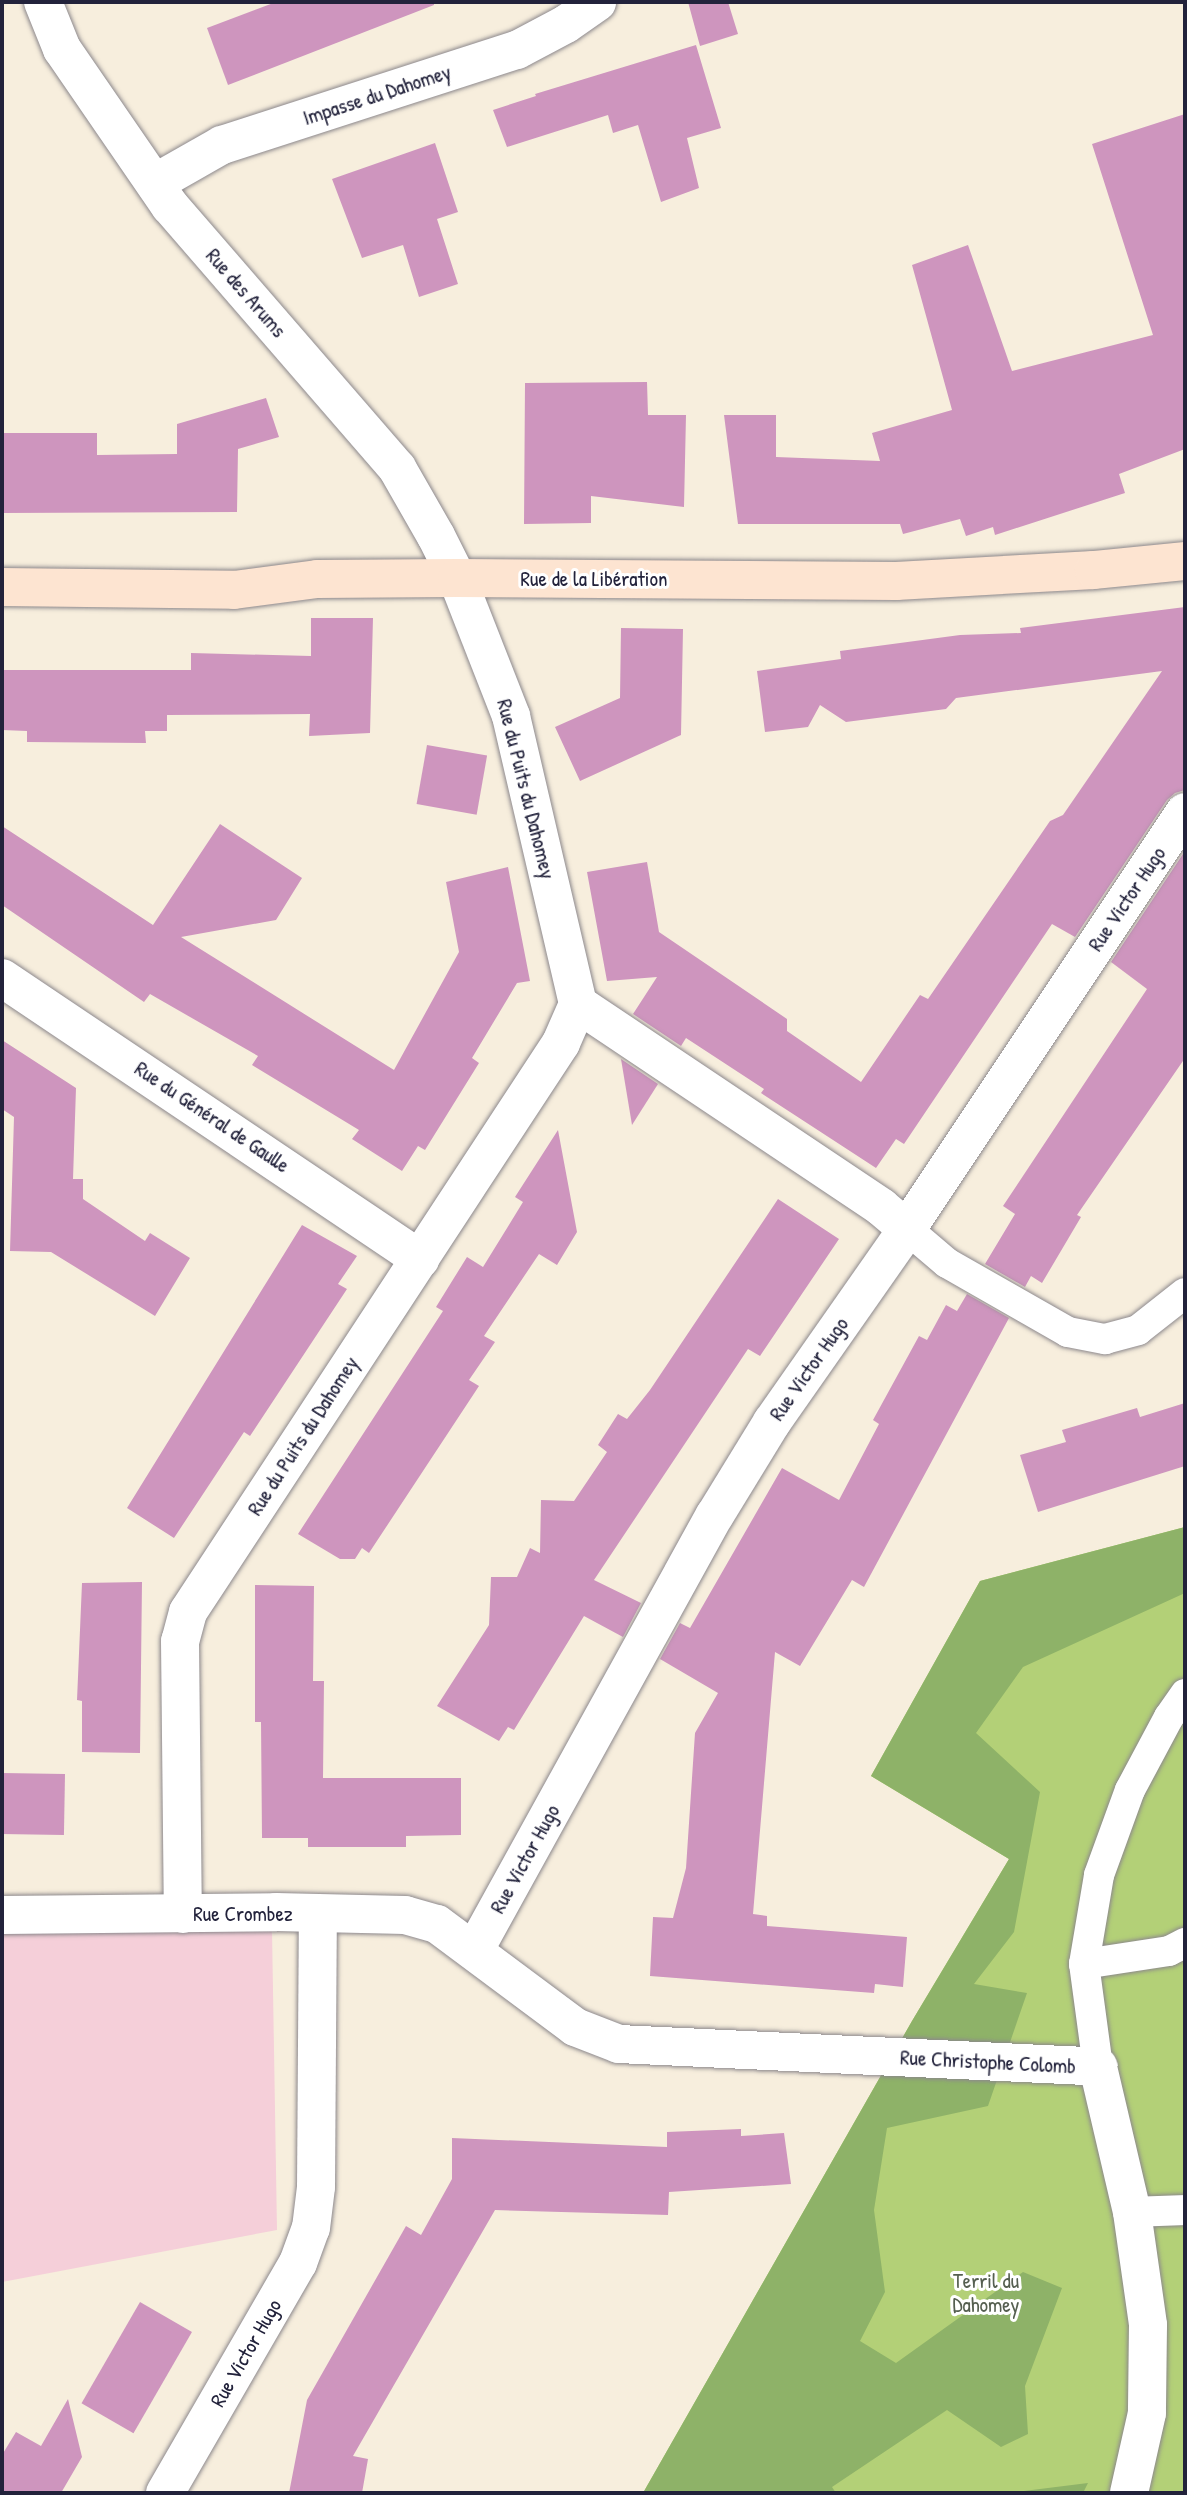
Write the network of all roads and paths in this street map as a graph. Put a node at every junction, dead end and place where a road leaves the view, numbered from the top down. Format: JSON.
{"nodes":[{"id":1,"x":43,"y":2,"type":"edge"},
{"id":2,"x":597,"y":2,"type":"edge"},
{"id":3,"x":155,"y":183,"type":"junction"},
{"id":4,"x":1185,"y":561,"type":"edge"},
{"id":5,"x":457,"y":578,"type":"junction"},
{"id":6,"x":2,"y":587,"type":"edge"},
{"id":7,"x":1185,"y":812,"type":"edge"},
{"id":8,"x":2,"y":978,"type":"edge"},
{"id":9,"x":578,"y":1004,"type":"junction"},
{"id":10,"x":907,"y":1228,"type":"junction"},
{"id":11,"x":420,"y":1259,"type":"junction"},
{"id":12,"x":1185,"y":1293,"type":"edge"},
{"id":13,"x":1185,"y":1694,"type":"edge"},
{"id":14,"x":183,"y":1914,"type":"junction"},
{"id":15,"x":318,"y":1914,"type":"junction"},
{"id":16,"x":2,"y":1915,"type":"edge"},
{"id":17,"x":1185,"y":1943,"type":"edge"},
{"id":18,"x":474,"y":1951,"type":"junction"},
{"id":19,"x":1084,"y":1964,"type":"junction"},
{"id":20,"x":1098,"y":2067,"type":"junction"},
{"id":21,"x":1185,"y":2210,"type":"edge"},
{"id":22,"x":1132,"y":2212,"type":"junction"},
{"id":23,"x":165,"y":2493,"type":"edge"},
{"id":24,"x":1129,"y":2493,"type":"edge"}],
"edges":[{"from":1,"to":3,"type":"street","name":"Rue des Arums"},
{"from":2,"to":3,"type":"street","name":"Impasse du Dahomey"},
{"from":3,"to":5,"type":"street","name":"Rue des Arums"},
{"from":4,"to":5,"type":"main road","name":"Rue de la Libération"},
{"from":5,"to":6,"type":"main road","name":"Rue de la Libération"},
{"from":5,"to":9,"type":"street","name":"Rue du Puits du Dahomey"},
{"from":7,"to":10,"type":"street","name":"Rue Victor Hugo"},
{"from":8,"to":11,"type":"street","name":"Rue du Général de Gaulle"},
{"from":9,"to":10,"type":"street"},
{"from":9,"to":11,"type":"street","name":"Rue du Puits du Dahomey"},
{"from":10,"to":12,"type":"lane"},
{"from":10,"to":18,"type":"street","name":"Rue Victor Hugo"},
{"from":11,"to":14,"type":"street","name":"Rue du Puits du Dahomey"},
{"from":13,"to":19,"type":"lane"},
{"from":14,"to":15,"type":"street","name":"Rue Crombez"},
{"from":14,"to":16,"type":"street","name":"Rue Crombez"},
{"from":15,"to":18,"type":"street","name":"Rue Crombez"},
{"from":15,"to":23,"type":"street","name":"Rue Victor Hugo"},
{"from":17,"to":19,"type":"lane"},
{"from":18,"to":20,"type":"street","name":"Rue Christophe Colomb"},
{"from":19,"to":20,"type":"lane"},
{"from":20,"to":22,"type":"street","name":"Rue Christophe Colomb"},
{"from":21,"to":22,"type":"lane"},
{"from":22,"to":24,"type":"street","name":"Rue Christophe Colomb"}]}
